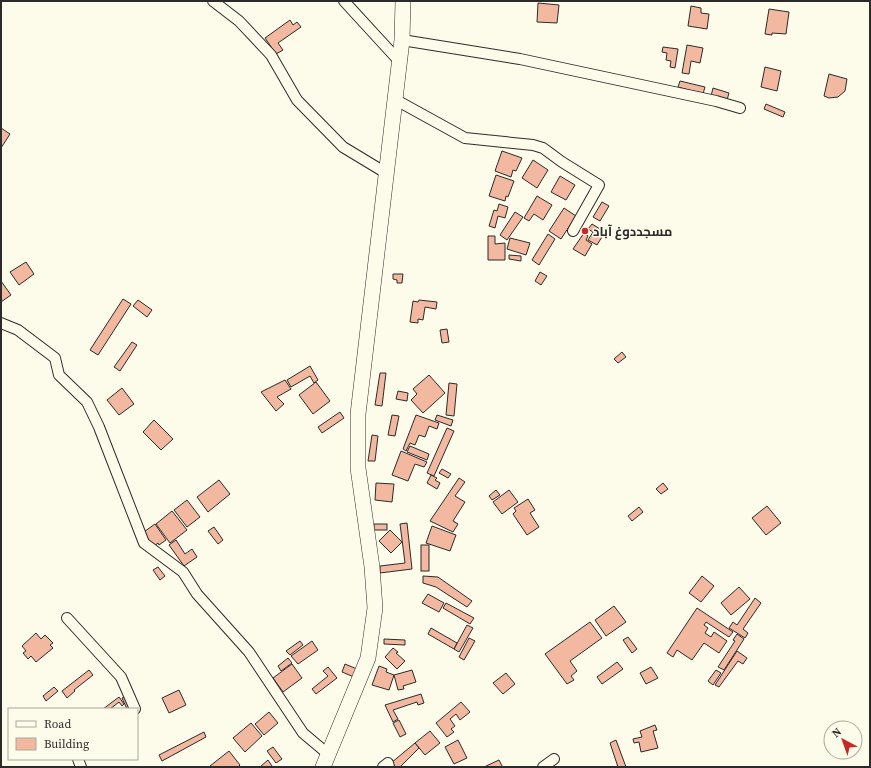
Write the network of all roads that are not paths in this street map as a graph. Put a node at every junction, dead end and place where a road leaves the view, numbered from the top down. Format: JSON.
{"nodes":[{"id":1,"x":213,"y":1,"type":"edge"},
{"id":2,"x":344,"y":1,"type":"edge"},
{"id":3,"x":403,"y":1,"type":"edge"},
{"id":4,"x":402,"y":40,"type":"junction"},
{"id":5,"x":400,"y":62,"type":"junction"},
{"id":6,"x":396,"y":100,"type":"junction"},
{"id":7,"x":740,"y":108,"type":"dead end"},
{"id":8,"x":386,"y":173,"type":"junction"},
{"id":9,"x":573,"y":231,"type":"dead end"},
{"id":10,"x":1,"y":323,"type":"edge"},
{"id":11,"x":67,"y":618,"type":"dead end"},
{"id":12,"x":135,"y":708,"type":"edge"},
{"id":13,"x":554,"y":759,"type":"dead end"},
{"id":14,"x":326,"y":761,"type":"edge"},
{"id":15,"x":383,"y":767,"type":"edge"},
{"id":16,"x":389,"y":767,"type":"edge"},
{"id":17,"x":543,"y":767,"type":"edge"}],
"edges":[{"from":1,"to":8,"type":"street"},
{"from":2,"to":5,"type":"street"},
{"from":3,"to":4,"type":"highway"},
{"from":4,"to":5,"type":"highway"},
{"from":4,"to":7,"type":"street"},
{"from":5,"to":6,"type":"highway"},
{"from":6,"to":8,"type":"highway"},
{"from":6,"to":9,"type":"street"},
{"from":8,"to":14,"type":"highway"},
{"from":10,"to":14,"type":"street"},
{"from":11,"to":12,"type":"street"},
{"from":13,"to":17,"type":"street"},
{"from":15,"to":16,"type":"street"}]}
